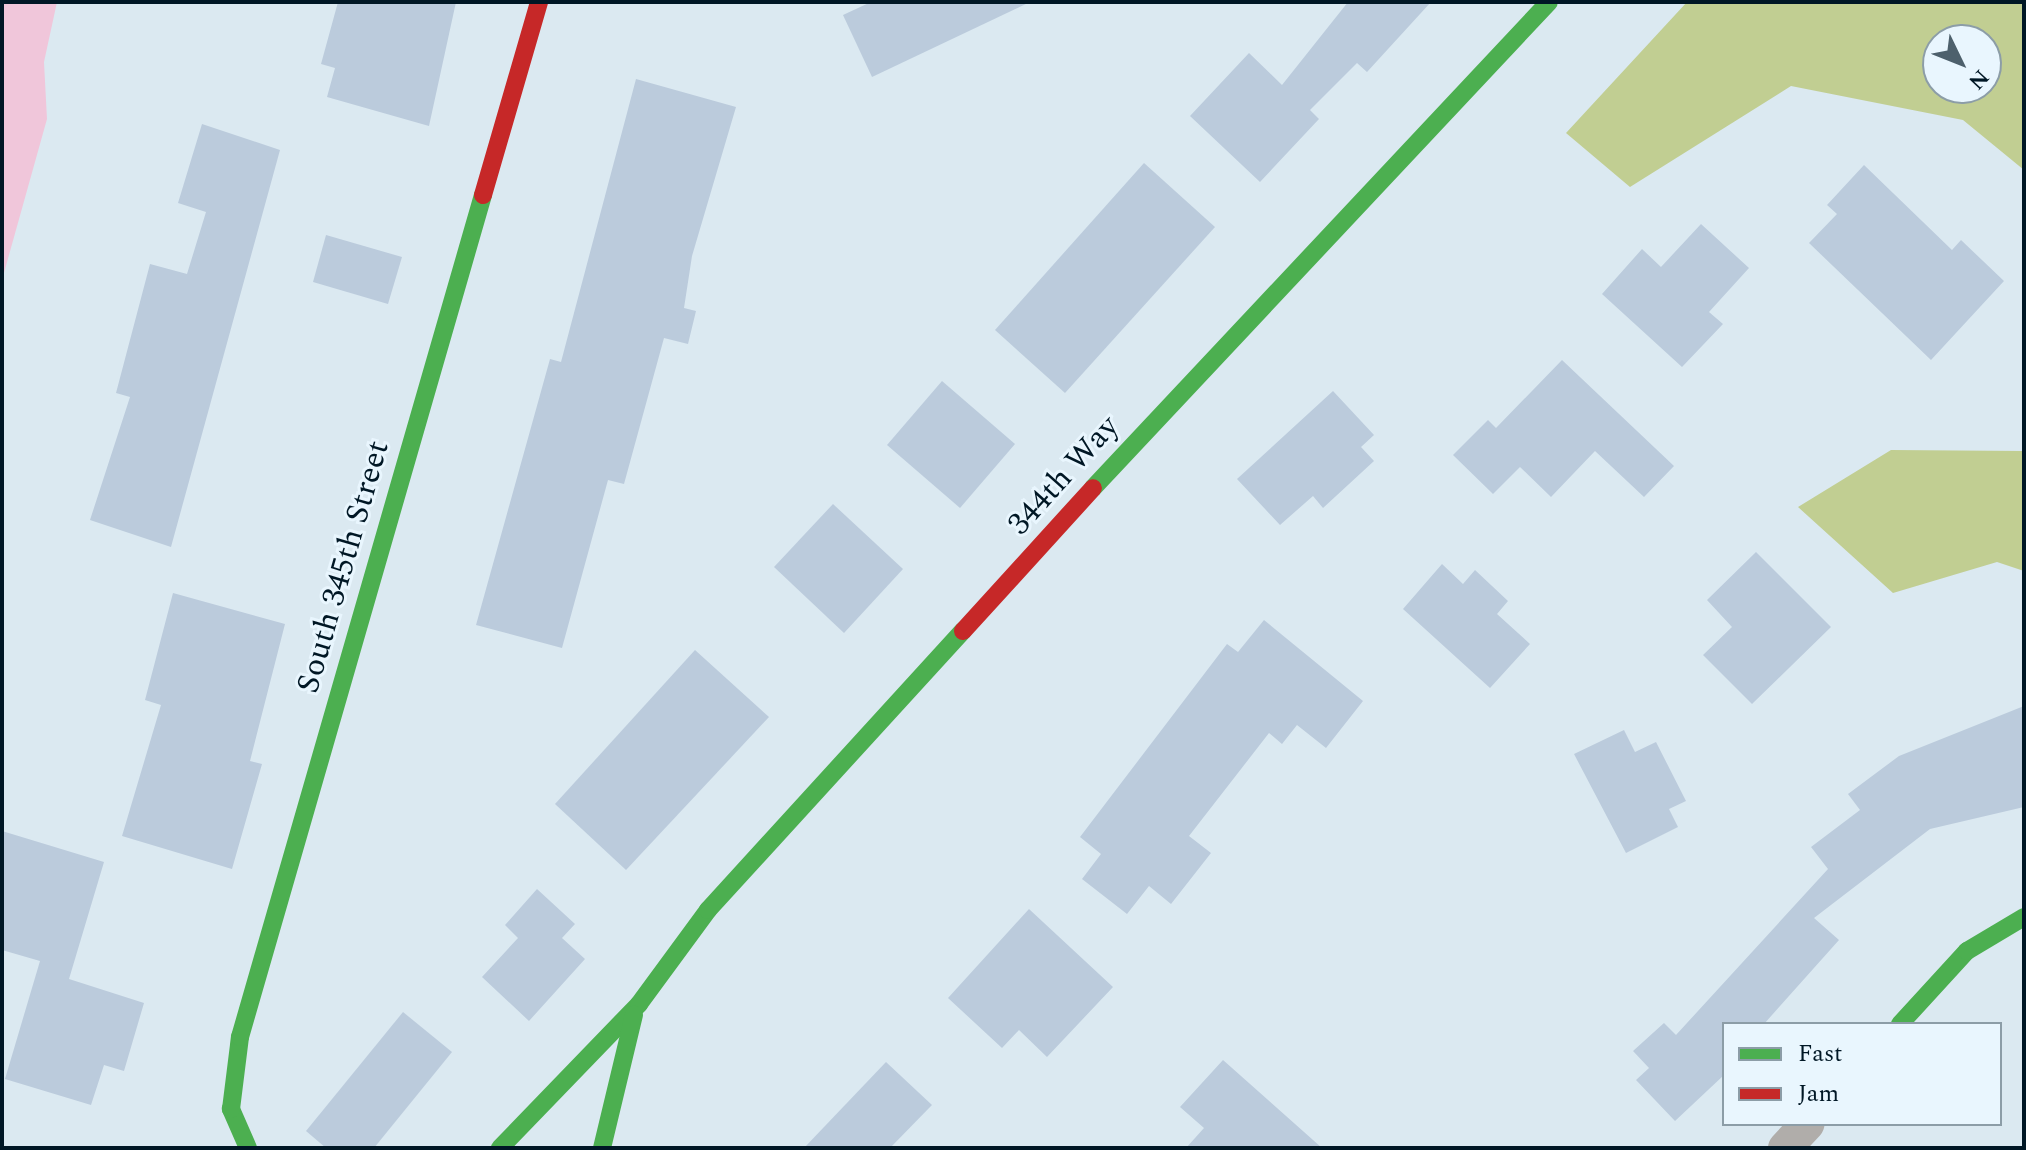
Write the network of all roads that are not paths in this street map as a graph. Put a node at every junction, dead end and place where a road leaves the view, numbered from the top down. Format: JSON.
{"nodes":[{"id":1,"x":539,"y":2,"type":"edge"},
{"id":2,"x":1549,"y":2,"type":"edge"},
{"id":3,"x":2024,"y":917,"type":"edge"},
{"id":4,"x":639,"y":1004,"type":"junction"},
{"id":5,"x":1902,"y":1022,"type":"edge"},
{"id":6,"x":1805,"y":1126,"type":"edge"},
{"id":7,"x":248,"y":1148,"type":"edge"},
{"id":8,"x":500,"y":1148,"type":"edge"},
{"id":9,"x":602,"y":1148,"type":"edge"},
{"id":10,"x":1785,"y":1148,"type":"edge"}],
"edges":[{"from":1,"to":7,"type":"street","name":"South 345th Street"},
{"from":2,"to":4,"type":"street","name":"344th Way"},
{"from":3,"to":5,"type":"street"},
{"from":4,"to":8,"type":"street"},
{"from":4,"to":9,"type":"street"},
{"from":6,"to":10,"type":"street"}]}
